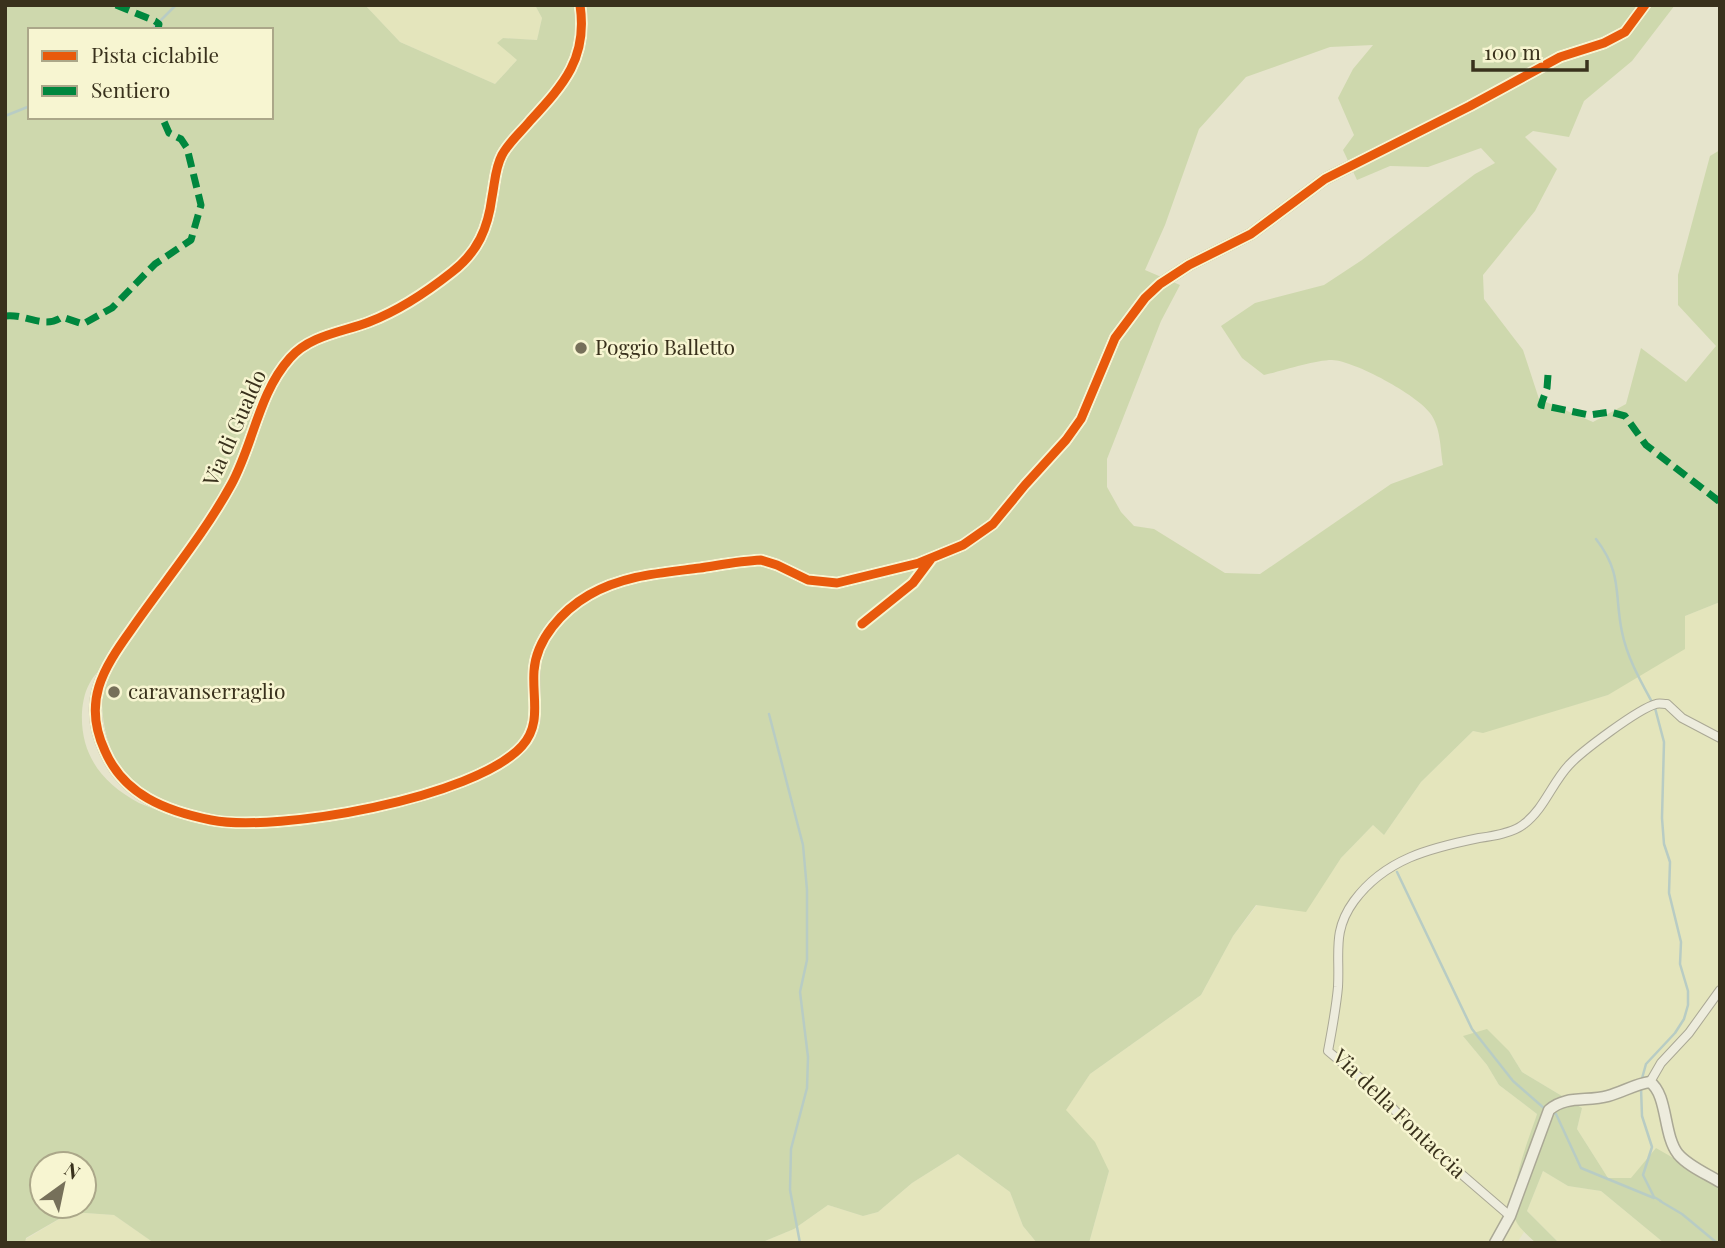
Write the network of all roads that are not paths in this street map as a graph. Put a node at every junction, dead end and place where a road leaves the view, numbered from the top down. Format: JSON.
{"nodes":[{"id":1,"x":580,"y":5,"type":"edge"},
{"id":2,"x":1645,"y":5,"type":"edge"},
{"id":3,"x":1720,"y":738,"type":"edge"},
{"id":4,"x":1720,"y":990,"type":"edge"},
{"id":5,"x":1645,"y":1082,"type":"junction"},
{"id":6,"x":1720,"y":1182,"type":"edge"},
{"id":7,"x":1510,"y":1216,"type":"junction"},
{"id":8,"x":1495,"y":1243,"type":"edge"}],
"edges":[{"from":1,"to":2,"type":"street","name":"Via di Gualdo"},
{"from":3,"to":7,"type":"street","name":"Via della Fontaccia"},
{"from":4,"to":5,"type":"street"},
{"from":5,"to":6,"type":"street"},
{"from":5,"to":7,"type":"street"},
{"from":7,"to":8,"type":"street"}]}
